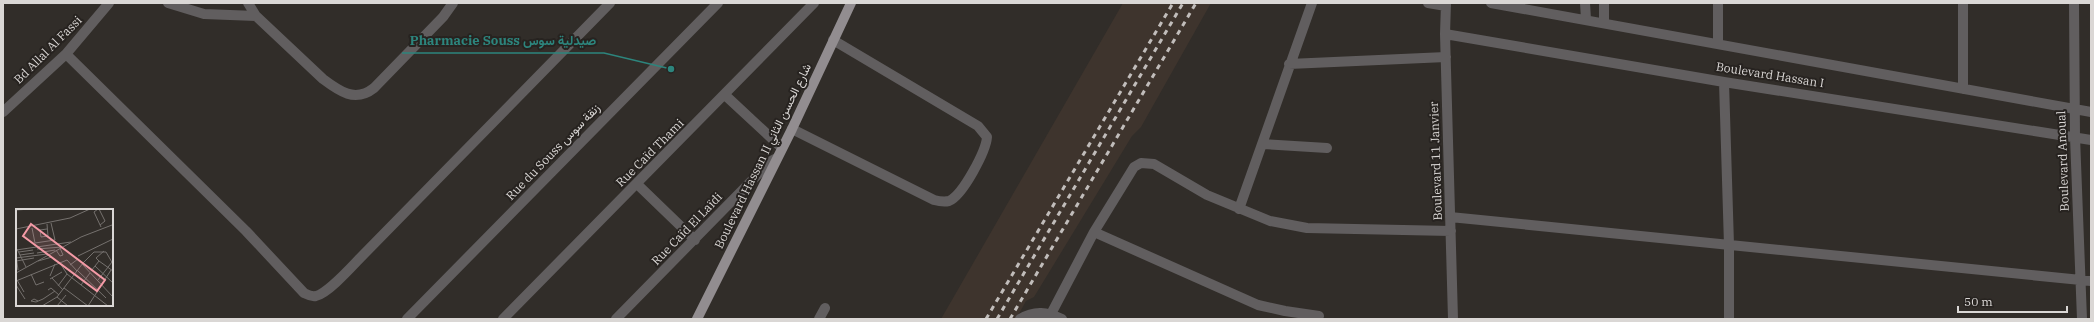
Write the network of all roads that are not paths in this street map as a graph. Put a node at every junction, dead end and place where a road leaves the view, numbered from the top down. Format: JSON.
{"nodes":[{"id":1,"x":109,"y":3,"type":"edge"},
{"id":2,"x":168,"y":3,"type":"edge"},
{"id":3,"x":248,"y":3,"type":"edge"},
{"id":4,"x":453,"y":3,"type":"edge"},
{"id":5,"x":610,"y":3,"type":"edge"},
{"id":6,"x":718,"y":3,"type":"edge"},
{"id":7,"x":814,"y":3,"type":"edge"},
{"id":8,"x":851,"y":3,"type":"edge"},
{"id":9,"x":1312,"y":3,"type":"edge"},
{"id":10,"x":1428,"y":3,"type":"edge"},
{"id":11,"x":1490,"y":3,"type":"edge"},
{"id":12,"x":1585,"y":3,"type":"edge"},
{"id":13,"x":1604,"y":3,"type":"edge"},
{"id":14,"x":1718,"y":3,"type":"edge"},
{"id":15,"x":1963,"y":3,"type":"edge"},
{"id":16,"x":2074,"y":3,"type":"edge"},
{"id":17,"x":1446,"y":4,"type":"edge"},
{"id":18,"x":256,"y":16,"type":"junction"},
{"id":19,"x":1586,"y":19,"type":"junction"},
{"id":20,"x":1604,"y":23,"type":"junction"},
{"id":21,"x":1445,"y":34,"type":"junction"},
{"id":22,"x":833,"y":40,"type":"junction"},
{"id":23,"x":1718,"y":44,"type":"junction"},
{"id":24,"x":66,"y":54,"type":"junction"},
{"id":25,"x":1446,"y":57,"type":"junction"},
{"id":26,"x":1289,"y":64,"type":"junction"},
{"id":27,"x":1724,"y":82,"type":"junction"},
{"id":28,"x":1963,"y":89,"type":"junction"},
{"id":29,"x":725,"y":95,"type":"junction"},
{"id":30,"x":2075,"y":109,"type":"junction"},
{"id":31,"x":3,"y":112,"type":"edge"},
{"id":32,"x":2091,"y":112,"type":"edge"},
{"id":33,"x":792,"y":129,"type":"junction"},
{"id":34,"x":2075,"y":137,"type":"junction"},
{"id":35,"x":2091,"y":140,"type":"edge"},
{"id":36,"x":1263,"y":144,"type":"junction"},
{"id":37,"x":782,"y":148,"type":"junction"},
{"id":38,"x":1327,"y":148,"type":"dead end"},
{"id":39,"x":777,"y":158,"type":"junction"},
{"id":40,"x":637,"y":184,"type":"junction"},
{"id":41,"x":1239,"y":209,"type":"junction"},
{"id":42,"x":1450,"y":217,"type":"junction"},
{"id":43,"x":1451,"y":231,"type":"junction"},
{"id":44,"x":1094,"y":232,"type":"junction"},
{"id":45,"x":695,"y":240,"type":"junction"},
{"id":46,"x":1729,"y":245,"type":"junction"},
{"id":47,"x":2080,"y":280,"type":"junction"},
{"id":48,"x":2091,"y":281,"type":"edge"},
{"id":49,"x":825,"y":308,"type":"dead end"},
{"id":50,"x":1051,"y":314,"type":"junction"},
{"id":51,"x":1319,"y":316,"type":"dead end"},
{"id":52,"x":407,"y":319,"type":"edge"},
{"id":53,"x":504,"y":319,"type":"edge"},
{"id":54,"x":616,"y":319,"type":"edge"},
{"id":55,"x":697,"y":319,"type":"edge"},
{"id":56,"x":819,"y":319,"type":"edge"},
{"id":57,"x":1020,"y":319,"type":"edge"},
{"id":58,"x":1062,"y":319,"type":"edge"},
{"id":59,"x":1452,"y":319,"type":"edge"},
{"id":60,"x":1729,"y":319,"type":"edge"},
{"id":61,"x":2082,"y":319,"type":"edge"}],
"edges":[{"from":1,"to":24,"type":"street","name":"Bd Allal Al Fassi"},
{"from":2,"to":18,"type":"street"},
{"from":3,"to":18,"type":"street"},
{"from":4,"to":18,"type":"street"},
{"from":5,"to":24,"type":"street"},
{"from":6,"to":52,"type":"street","name":"Rue du Souss زنقة سوس"},
{"from":7,"to":29,"type":"street","name":"Rue Caïd Thami"},
{"from":8,"to":22,"type":"main road","name":"Boulevard Hassan II شارع الحسن الثاني"},
{"from":9,"to":26,"type":"street"},
{"from":10,"to":17,"type":"street"},
{"from":11,"to":19,"type":"street","name":"Boulevard Hassan I"},
{"from":12,"to":19,"type":"street"},
{"from":13,"to":20,"type":"street"},
{"from":14,"to":23,"type":"street"},
{"from":15,"to":28,"type":"street"},
{"from":16,"to":30,"type":"street","name":"Boulevard Anoual"},
{"from":17,"to":21,"type":"street","name":"Boulevard 11 Janvier"},
{"from":19,"to":20,"type":"street","name":"Boulevard Hassan I"},
{"from":20,"to":23,"type":"street","name":"Boulevard Hassan I"},
{"from":21,"to":25,"type":"street","name":"Boulevard 11 Janvier"},
{"from":21,"to":27,"type":"street","name":"Boulevard Hassan I"},
{"from":22,"to":33,"type":"main road","name":"Boulevard Hassan II شارع الحسن الثاني"},
{"from":22,"to":33,"type":"street"},
{"from":23,"to":28,"type":"street","name":"Boulevard Hassan I"},
{"from":24,"to":31,"type":"street","name":"Bd Allal Al Fassi"},
{"from":25,"to":26,"type":"street"},
{"from":25,"to":42,"type":"street","name":"Boulevard 11 Janvier"},
{"from":26,"to":36,"type":"street"},
{"from":27,"to":34,"type":"street","name":"Boulevard Hassan I"},
{"from":27,"to":46,"type":"street"},
{"from":28,"to":30,"type":"street","name":"Boulevard Hassan I"},
{"from":29,"to":37,"type":"street"},
{"from":29,"to":40,"type":"street","name":"Rue Caïd Thami"},
{"from":30,"to":32,"type":"street","name":"Boulevard Hassan I"},
{"from":30,"to":34,"type":"street","name":"Boulevard Anoual"},
{"from":33,"to":37,"type":"main road","name":"Boulevard Hassan II شارع الحسن الثاني"},
{"from":34,"to":35,"type":"street","name":"Boulevard Hassan I"},
{"from":34,"to":47,"type":"street","name":"Boulevard Anoual"},
{"from":36,"to":38,"type":"street"},
{"from":36,"to":41,"type":"street"},
{"from":37,"to":39,"type":"main road","name":"Boulevard Hassan II شارع الحسن الثاني"},
{"from":39,"to":45,"type":"street","name":"Rue Caïd El Laïdi"},
{"from":39,"to":55,"type":"main road","name":"Boulevard Hassan II شارع الحسن الثاني"},
{"from":40,"to":45,"type":"street"},
{"from":40,"to":53,"type":"street","name":"Rue Caïd Thami"},
{"from":41,"to":43,"type":"street"},
{"from":41,"to":44,"type":"street"},
{"from":42,"to":43,"type":"street","name":"Boulevard 11 Janvier"},
{"from":42,"to":46,"type":"street"},
{"from":43,"to":59,"type":"street","name":"Boulevard 11 Janvier"},
{"from":44,"to":50,"type":"street"},
{"from":44,"to":51,"type":"street"},
{"from":45,"to":54,"type":"street","name":"Rue Caïd El Laïdi"},
{"from":46,"to":47,"type":"street"},
{"from":46,"to":60,"type":"street"},
{"from":47,"to":48,"type":"street"},
{"from":47,"to":61,"type":"street","name":"Boulevard Anoual"},
{"from":49,"to":56,"type":"street"},
{"from":50,"to":57,"type":"street"},
{"from":50,"to":58,"type":"street"}]}
